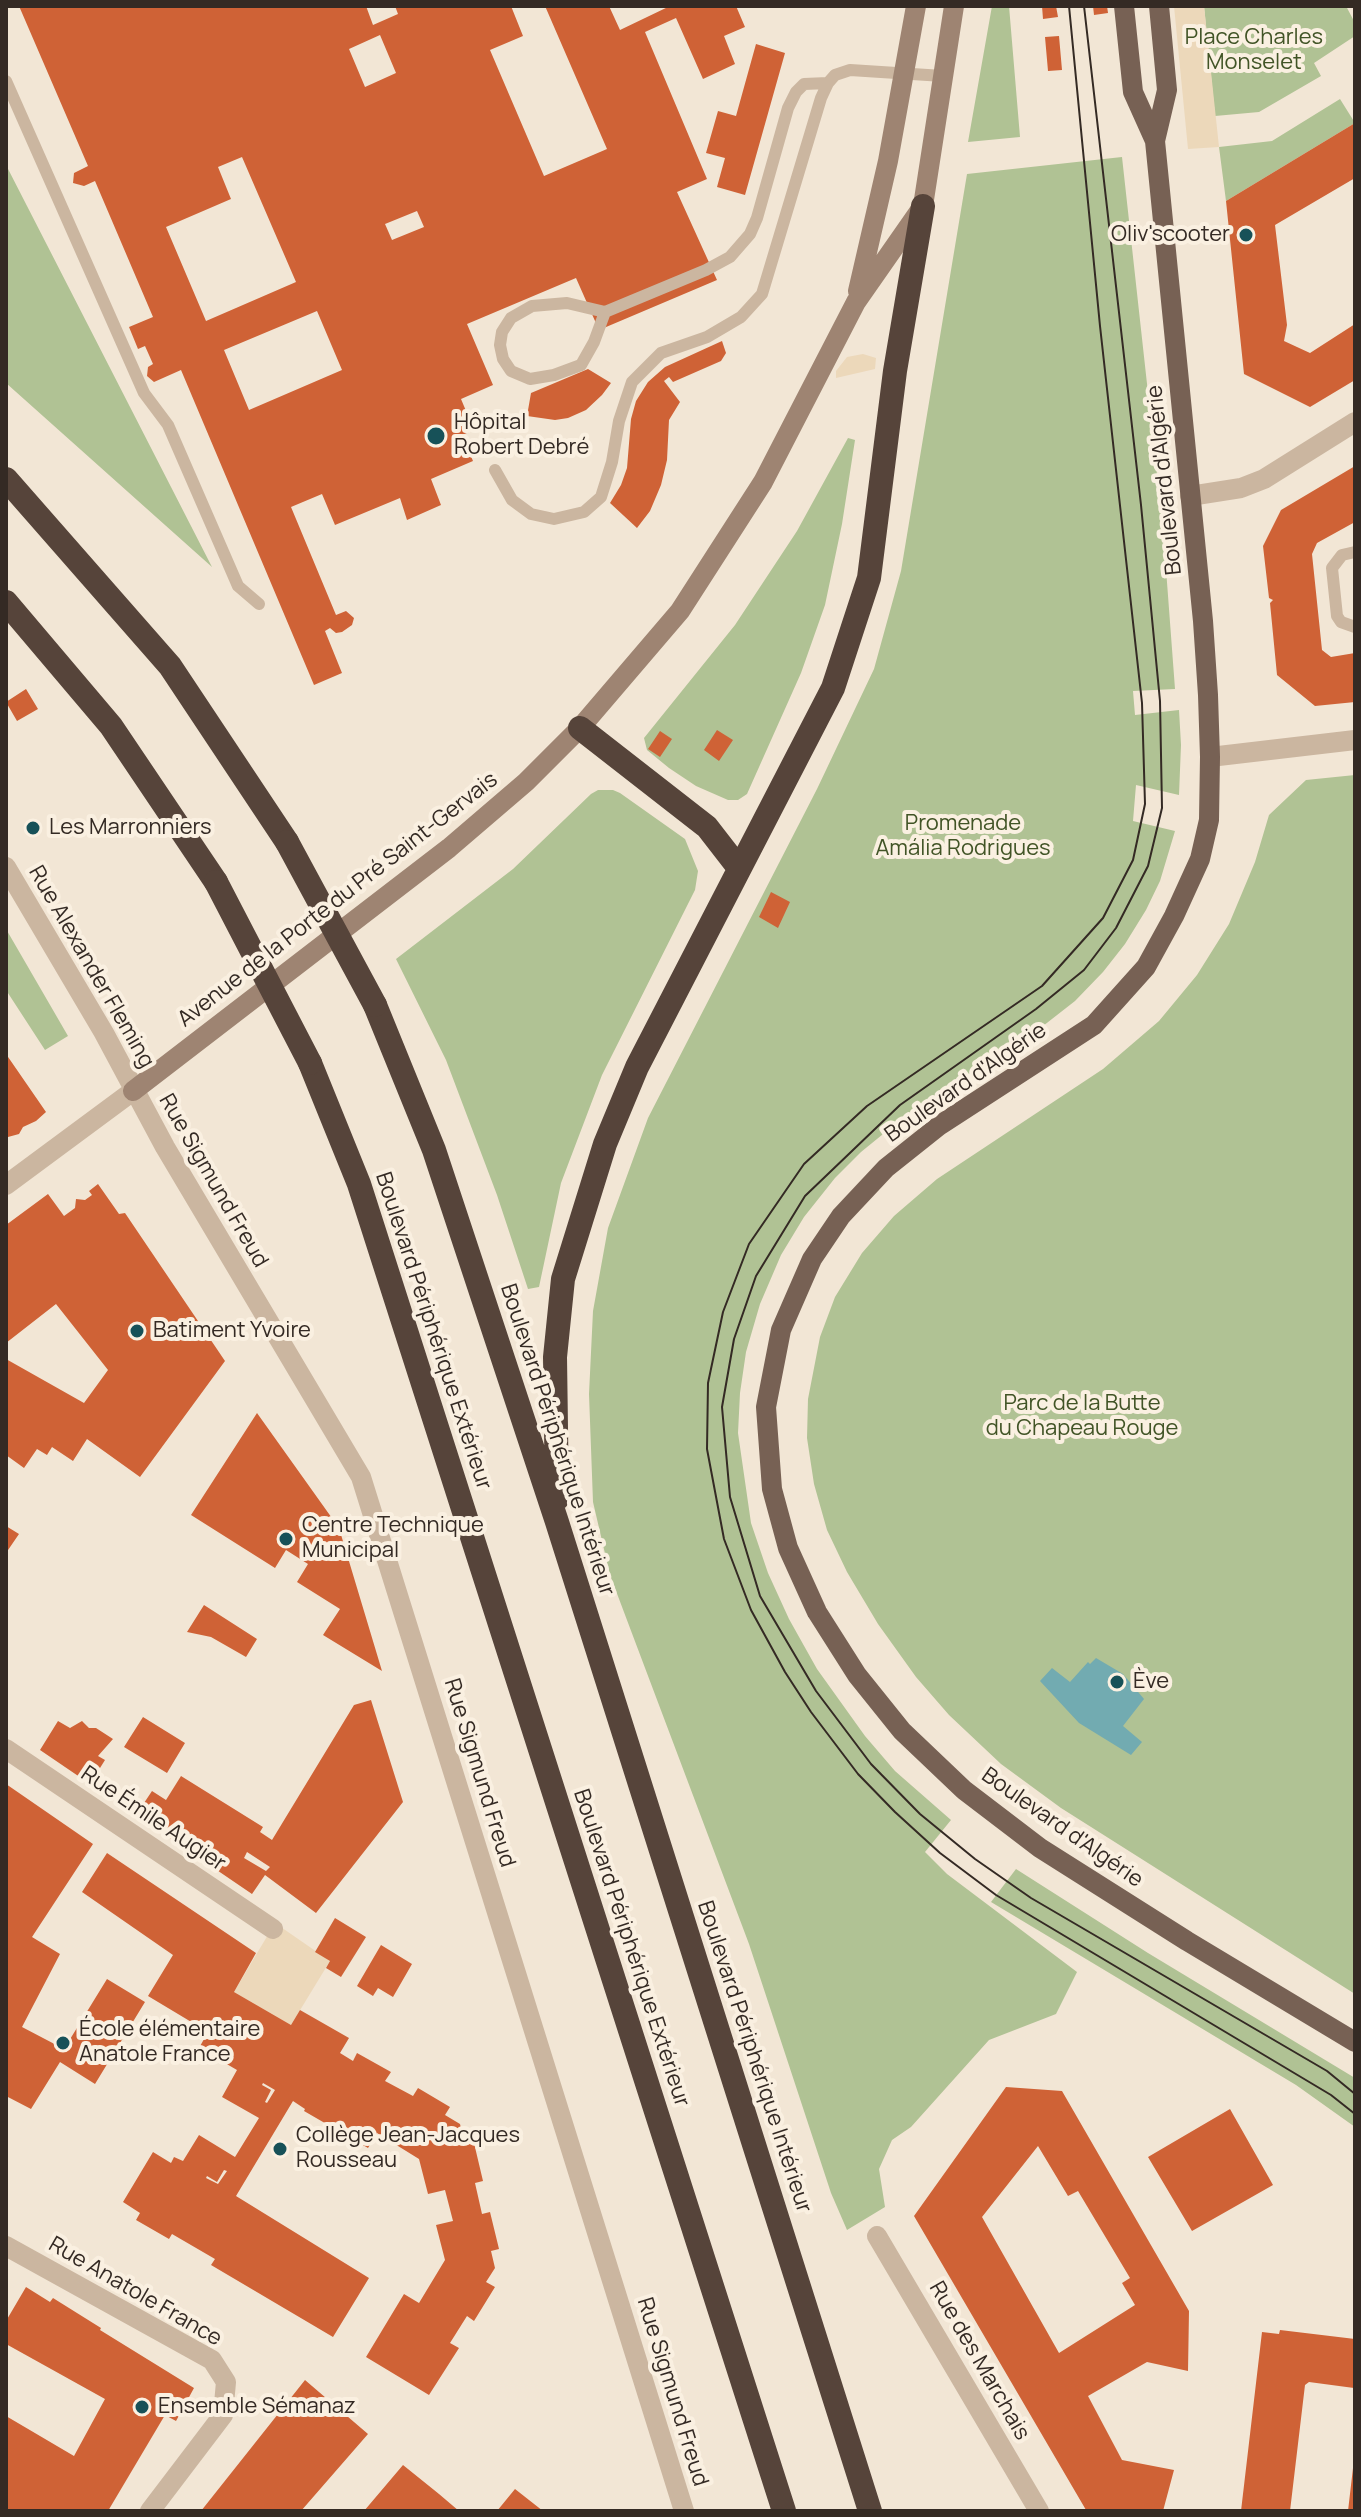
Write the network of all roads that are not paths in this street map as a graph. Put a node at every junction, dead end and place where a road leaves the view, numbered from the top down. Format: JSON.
{"nodes":[{"id":1,"x":916,"y":6,"type":"edge"},
{"id":2,"x":954,"y":6,"type":"edge"},
{"id":3,"x":1124,"y":6,"type":"edge"},
{"id":4,"x":1159,"y":6,"type":"edge"},
{"id":5,"x":905,"y":72,"type":"junction"},
{"id":6,"x":943,"y":76,"type":"junction"},
{"id":7,"x":6,"y":81,"type":"edge"},
{"id":8,"x":828,"y":83,"type":"junction"},
{"id":9,"x":1155,"y":141,"type":"junction"},
{"id":10,"x":923,"y":206,"type":"junction"},
{"id":11,"x":856,"y":302,"type":"junction"},
{"id":12,"x":605,"y":312,"type":"junction"},
{"id":13,"x":1355,"y":422,"type":"edge"},
{"id":14,"x":495,"y":470,"type":"dead end"},
{"id":15,"x":6,"y":479,"type":"edge"},
{"id":16,"x":1190,"y":496,"type":"junction"},
{"id":17,"x":1355,"y":552,"type":"edge"},
{"id":18,"x":6,"y":602,"type":"edge"},
{"id":19,"x":259,"y":604,"type":"dead end"},
{"id":20,"x":1355,"y":627,"type":"edge"},
{"id":21,"x":580,"y":728,"type":"junction"},
{"id":22,"x":1355,"y":740,"type":"edge"},
{"id":23,"x":1210,"y":757,"type":"junction"},
{"id":24,"x":6,"y":867,"type":"edge"},
{"id":25,"x":738,"y":867,"type":"junction"},
{"id":26,"x":133,"y":1091,"type":"junction"},
{"id":27,"x":8,"y":1180,"type":"edge"},
{"id":28,"x":557,"y":1522,"type":"junction"},
{"id":29,"x":6,"y":1749,"type":"edge"},
{"id":30,"x":273,"y":1929,"type":"dead end"},
{"id":31,"x":1355,"y":2042,"type":"edge"},
{"id":32,"x":877,"y":2236,"type":"dead end"},
{"id":33,"x":6,"y":2246,"type":"edge"},
{"id":34,"x":150,"y":2511,"type":"edge"},
{"id":35,"x":684,"y":2511,"type":"edge"},
{"id":36,"x":784,"y":2511,"type":"edge"},
{"id":37,"x":870,"y":2511,"type":"edge"},
{"id":38,"x":1039,"y":2511,"type":"edge"}],
"edges":[{"from":1,"to":5,"type":"street","name":"Avenue de la Porte du Pré Saint-Gervais"},
{"from":2,"to":6,"type":"street","name":"Avenue de la Porte du Pré Saint-Gervais"},
{"from":3,"to":9,"type":"main road","name":"Boulevard d'Algérie"},
{"from":4,"to":9,"type":"main road","name":"Boulevard d'Algérie"},
{"from":5,"to":6,"type":"lane"},
{"from":5,"to":8,"type":"lane"},
{"from":5,"to":11,"type":"street","name":"Avenue de la Porte du Pré Saint-Gervais"},
{"from":6,"to":10,"type":"street","name":"Avenue de la Porte du Pré Saint-Gervais"},
{"from":7,"to":19,"type":"lane"},
{"from":8,"to":12,"type":"lane"},
{"from":8,"to":14,"type":"lane"},
{"from":9,"to":16,"type":"main road","name":"Boulevard d'Algérie"},
{"from":10,"to":11,"type":"street","name":"Avenue de la Porte du Pré Saint-Gervais"},
{"from":10,"to":25,"type":"highway"},
{"from":11,"to":21,"type":"street","name":"Avenue de la Porte du Pré Saint-Gervais"},
{"from":12,"to":12,"type":"lane"},
{"from":13,"to":16,"type":"street"},
{"from":15,"to":28,"type":"highway","name":"Boulevard Périphérique Intérieur","bridge":true},
{"from":16,"to":23,"type":"main road","name":"Boulevard d'Algérie"},
{"from":17,"to":20,"type":"lane"},
{"from":18,"to":36,"type":"highway","name":"Boulevard Périphérique Extérieur","bridge":true},
{"from":21,"to":25,"type":"highway"},
{"from":21,"to":26,"type":"street","name":"Avenue de la Porte du Pré Saint-Gervais"},
{"from":22,"to":23,"type":"street"},
{"from":23,"to":31,"type":"main road","name":"Boulevard d'Algérie"},
{"from":24,"to":26,"type":"street","name":"Rue Alexander Fleming"},
{"from":25,"to":28,"type":"highway"},
{"from":26,"to":27,"type":"street"},
{"from":26,"to":35,"type":"street","name":"Rue Sigmund Freud"},
{"from":28,"to":37,"type":"highway","name":"Boulevard Périphérique Intérieur"},
{"from":29,"to":30,"type":"street","name":"Rue Émile Augier"},
{"from":32,"to":38,"type":"street","name":"Rue des Marchais"},
{"from":33,"to":34,"type":"street","name":"Rue Anatole France"}]}
